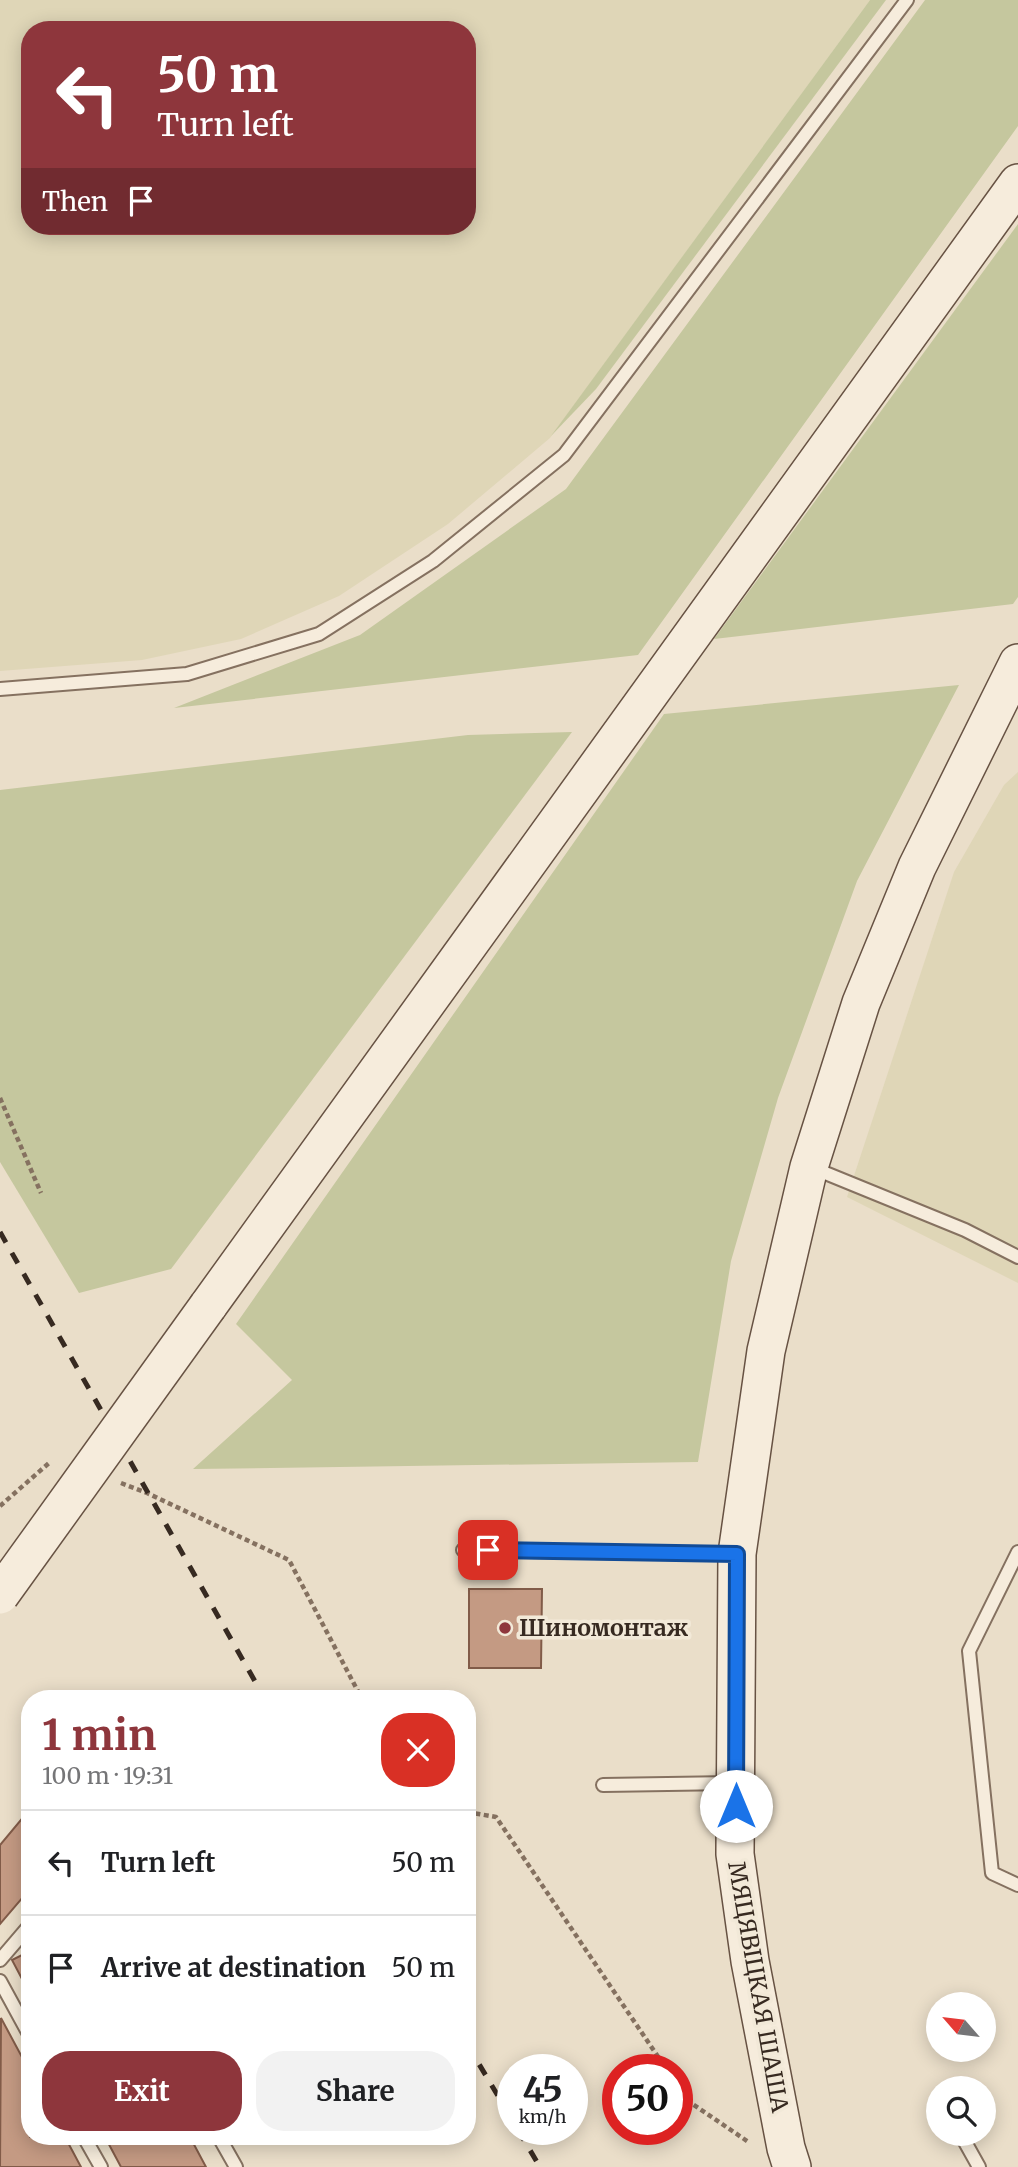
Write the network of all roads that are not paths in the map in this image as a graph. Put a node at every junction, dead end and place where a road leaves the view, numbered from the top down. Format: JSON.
{"nodes":[{"id":1,"x":907,"y":0,"type":"edge"},
{"id":2,"x":1018,"y":183,"type":"edge"},
{"id":3,"x":1018,"y":663,"type":"edge"},
{"id":4,"x":0,"y":689,"type":"edge"},
{"id":5,"x":809,"y":1167,"type":"junction"},
{"id":6,"x":1018,"y":1257,"type":"edge"},
{"id":7,"x":463,"y":1550,"type":"dead end"},
{"id":8,"x":1018,"y":1552,"type":"edge"},
{"id":9,"x":737,"y":1554,"type":"junction"},
{"id":10,"x":0,"y":1595,"type":"edge"},
{"id":11,"x":736,"y":1783,"type":"junction"},
{"id":12,"x":603,"y":1785,"type":"dead end"},
{"id":13,"x":1018,"y":1885,"type":"edge"},
{"id":14,"x":21,"y":1935,"type":"edge"},
{"id":15,"x":0,"y":1960,"type":"edge"},
{"id":16,"x":0,"y":1981,"type":"edge"},
{"id":17,"x":21,"y":2020,"type":"edge"},
{"id":18,"x":89,"y":2145,"type":"edge"},
{"id":19,"x":224,"y":2145,"type":"edge"},
{"id":20,"x":967,"y":2146,"type":"edge"},
{"id":21,"x":101,"y":2167,"type":"edge"},
{"id":22,"x":236,"y":2167,"type":"edge"},
{"id":23,"x":792,"y":2167,"type":"edge"},
{"id":24,"x":979,"y":2167,"type":"edge"}],
"edges":[{"from":1,"to":4,"type":"lane"},
{"from":2,"to":10,"type":"main road","bridge":true},
{"from":3,"to":5,"type":"main road","name":"МЯЦЯВІЦКАЯ ШАША"},
{"from":5,"to":6,"type":"lane"},
{"from":5,"to":9,"type":"main road","name":"МЯЦЯВІЦКАЯ ШАША"},
{"from":7,"to":9,"type":"lane"},
{"from":8,"to":13,"type":"lane"},
{"from":9,"to":11,"type":"main road","name":"МЯЦЯВІЦКАЯ ШАША"},
{"from":11,"to":12,"type":"lane"},
{"from":11,"to":23,"type":"main road","name":"МЯЦЯВІЦКАЯ ШАША"},
{"from":14,"to":15,"type":"lane"},
{"from":16,"to":17,"type":"lane"},
{"from":18,"to":21,"type":"lane"},
{"from":19,"to":22,"type":"lane"},
{"from":20,"to":24,"type":"lane"}]}
